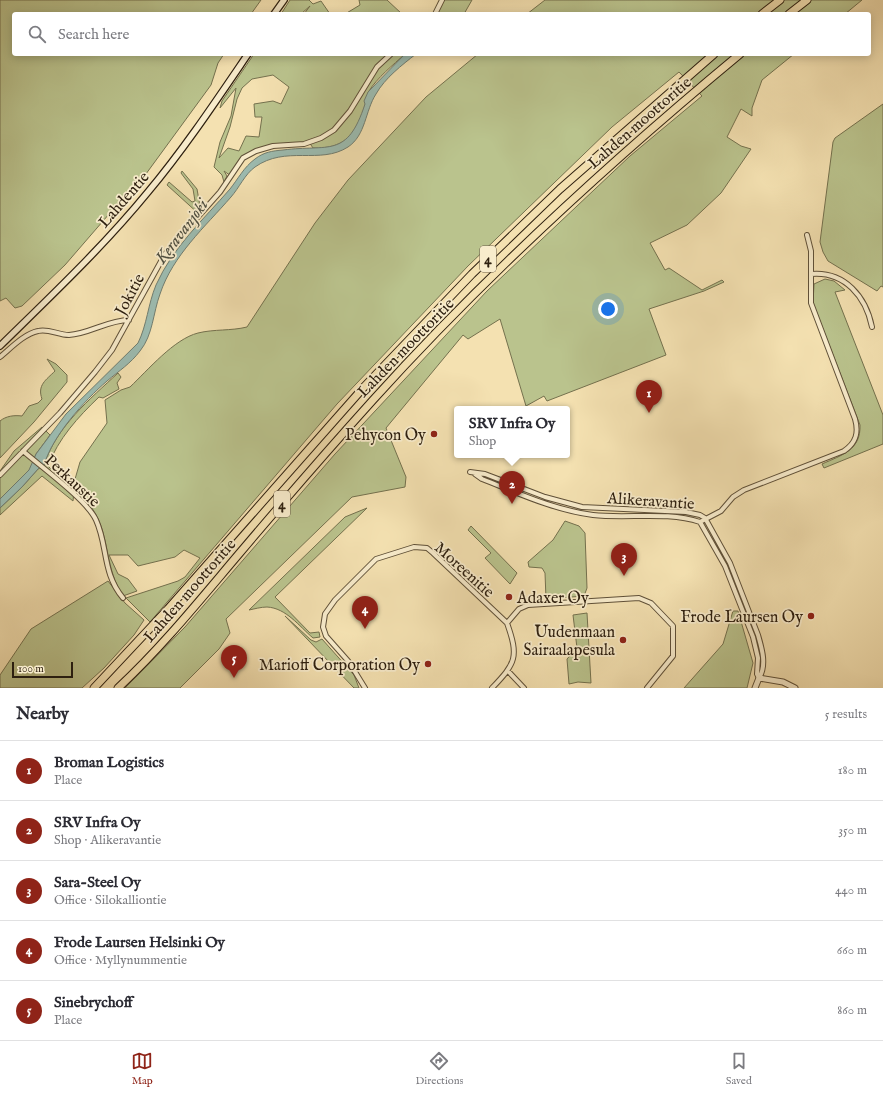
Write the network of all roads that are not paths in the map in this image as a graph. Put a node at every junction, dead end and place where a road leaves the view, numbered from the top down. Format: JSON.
{"nodes":[{"id":1,"x":284,"y":0,"type":"edge"},
{"id":2,"x":442,"y":0,"type":"edge"},
{"id":3,"x":777,"y":0,"type":"edge"},
{"id":4,"x":780,"y":0,"type":"edge"},
{"id":5,"x":806,"y":0,"type":"edge"},
{"id":6,"x":275,"y":12,"type":"edge"},
{"id":7,"x":435,"y":12,"type":"edge"},
{"id":8,"x":764,"y":12,"type":"edge"},
{"id":9,"x":765,"y":12,"type":"edge"},
{"id":10,"x":791,"y":12,"type":"edge"},
{"id":11,"x":247,"y":56,"type":"edge"},
{"id":12,"x":389,"y":56,"type":"edge"},
{"id":13,"x":712,"y":56,"type":"edge"},
{"id":14,"x":738,"y":56,"type":"edge"},
{"id":15,"x":807,"y":235,"type":"dead end"},
{"id":16,"x":811,"y":274,"type":"junction"},
{"id":17,"x":128,"y":320,"type":"junction"},
{"id":18,"x":872,"y":327,"type":"dead end"},
{"id":19,"x":0,"y":346,"type":"edge"},
{"id":20,"x":0,"y":357,"type":"edge"},
{"id":21,"x":23,"y":451,"type":"junction"},
{"id":22,"x":470,"y":472,"type":"dead end"},
{"id":23,"x":475,"y":474,"type":"junction"},
{"id":24,"x":0,"y":475,"type":"edge"},
{"id":25,"x":706,"y":518,"type":"junction"},
{"id":26,"x":700,"y":522,"type":"junction"},
{"id":27,"x":123,"y":598,"type":"dead end"},
{"id":28,"x":507,"y":623,"type":"junction"},
{"id":29,"x":508,"y":671,"type":"junction"},
{"id":30,"x":759,"y":678,"type":"junction"},
{"id":31,"x":94,"y":688,"type":"edge"},
{"id":32,"x":118,"y":688,"type":"edge"},
{"id":33,"x":365,"y":688,"type":"edge"},
{"id":34,"x":492,"y":688,"type":"edge"},
{"id":35,"x":524,"y":688,"type":"edge"},
{"id":36,"x":647,"y":688,"type":"edge"},
{"id":37,"x":755,"y":688,"type":"edge"},
{"id":38,"x":795,"y":688,"type":"edge"}],
"edges":[{"from":1,"to":6,"type":"main road"},
{"from":2,"to":7,"type":"street"},
{"from":3,"to":8,"type":"highway"},
{"from":4,"to":9,"type":"highway"},
{"from":5,"to":10,"type":"highway"},
{"from":11,"to":19,"type":"main road","name":"Lahdentie"},
{"from":12,"to":17,"type":"street","name":"Jokitie"},
{"from":13,"to":31,"type":"highway","name":"Lahden moottoritie","number":"4"},
{"from":14,"to":32,"type":"highway","name":"Lahden moottoritie","number":"4"},
{"from":15,"to":16,"type":"street"},
{"from":16,"to":18,"type":"street"},
{"from":16,"to":25,"type":"street"},
{"from":17,"to":20,"type":"street"},
{"from":17,"to":21,"type":"street","name":"Jokitie"},
{"from":21,"to":24,"type":"street","name":"Jokitie"},
{"from":21,"to":27,"type":"street","name":"Perkaustie"},
{"from":22,"to":23,"type":"street","name":"Alikeravantie"},
{"from":23,"to":25,"type":"street","name":"Alikeravantie"},
{"from":23,"to":26,"type":"street","name":"Alikeravantie"},
{"from":25,"to":26,"type":"street"},
{"from":25,"to":30,"type":"street","name":"Alikeravantie"},
{"from":26,"to":30,"type":"street","name":"Alikeravantie"},
{"from":28,"to":29,"type":"street","name":"Moreenitie"},
{"from":28,"to":33,"type":"street","name":"Moreenitie"},
{"from":28,"to":36,"type":"street"},
{"from":29,"to":34,"type":"street","name":"Moreenitie"},
{"from":29,"to":35,"type":"street"},
{"from":30,"to":37,"type":"street","name":"Alikeravantie"},
{"from":30,"to":38,"type":"street"}]}
